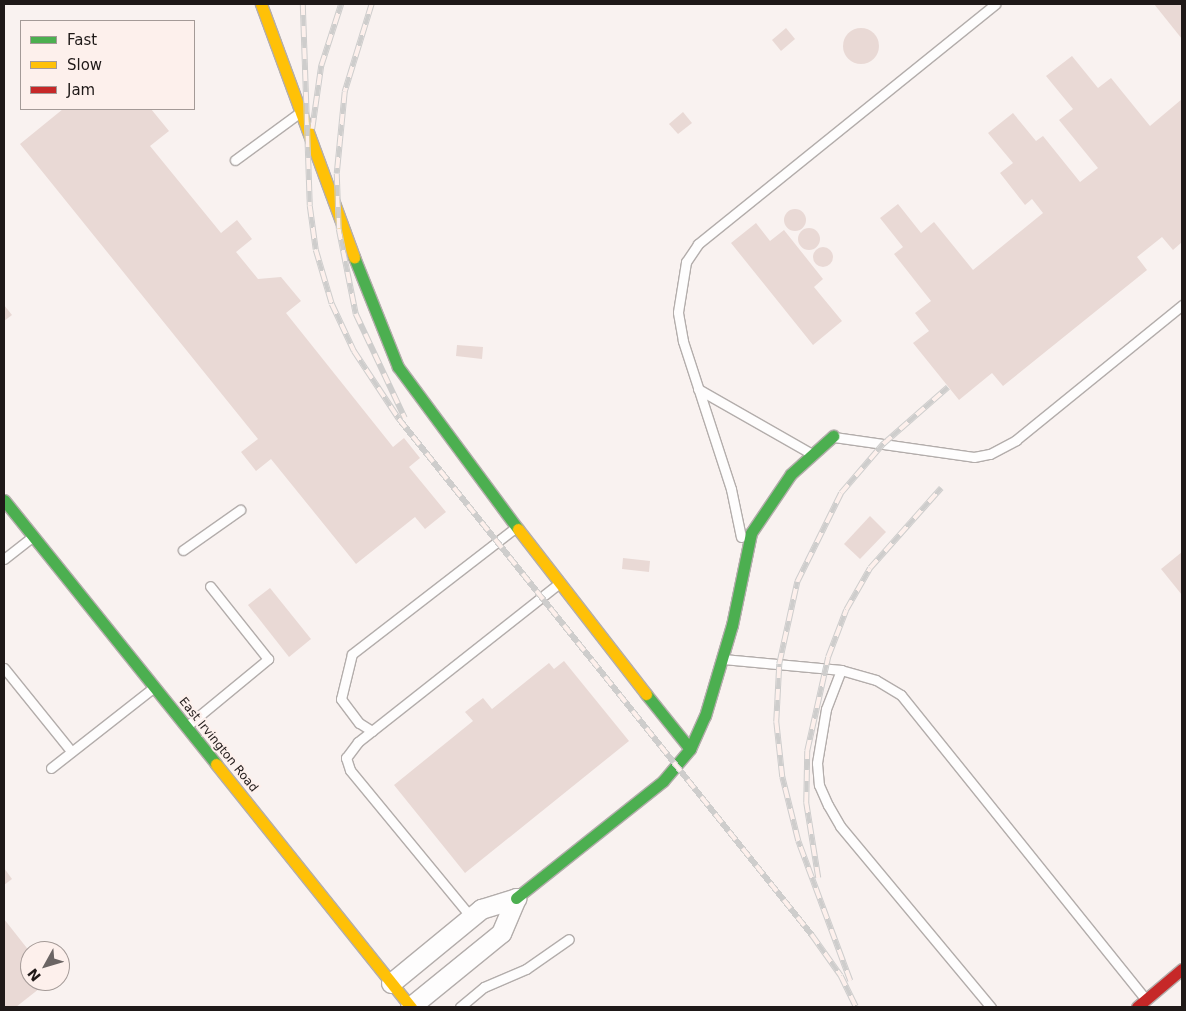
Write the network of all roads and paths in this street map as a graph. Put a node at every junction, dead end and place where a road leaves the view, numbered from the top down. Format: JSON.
{"nodes":[{"id":1,"x":262,"y":4,"type":"edge"},
{"id":2,"x":995,"y":4,"type":"edge"},
{"id":3,"x":302,"y":111,"type":"junction"},
{"id":4,"x":235,"y":160,"type":"dead end"},
{"id":5,"x":1182,"y":304,"type":"edge"},
{"id":6,"x":698,"y":389,"type":"junction"},
{"id":7,"x":833,"y":436,"type":"joint"},
{"id":8,"x":813,"y":455,"type":"junction"},
{"id":9,"x":4,"y":500,"type":"edge"},
{"id":10,"x":240,"y":510,"type":"dead end"},
{"id":11,"x":517,"y":526,"type":"junction"},
{"id":12,"x":33,"y":536,"type":"junction"},
{"id":13,"x":183,"y":550,"type":"dead end"},
{"id":14,"x":4,"y":559,"type":"edge"},
{"id":15,"x":742,"y":563,"type":"junction"},
{"id":16,"x":559,"y":584,"type":"junction"},
{"id":17,"x":210,"y":586,"type":"dead end"},
{"id":18,"x":722,"y":659,"type":"junction"},
{"id":19,"x":4,"y":668,"type":"edge"},
{"id":20,"x":841,"y":670,"type":"junction"},
{"id":21,"x":154,"y":688,"type":"junction"},
{"id":22,"x":185,"y":727,"type":"junction"},
{"id":23,"x":372,"y":730,"type":"junction"},
{"id":24,"x":690,"y":749,"type":"junction"},
{"id":25,"x":71,"y":751,"type":"junction"},
{"id":26,"x":51,"y":768,"type":"dead end"},
{"id":27,"x":516,"y":898,"type":"junction"},
{"id":28,"x":471,"y":917,"type":"junction"},
{"id":29,"x":569,"y":939,"type":"dead end"},
{"id":30,"x":1182,"y":969,"type":"edge"},
{"id":31,"x":391,"y":983,"type":"junction"},
{"id":32,"x":1141,"y":1003,"type":"edge"},
{"id":33,"x":410,"y":1007,"type":"edge"},
{"id":34,"x":460,"y":1007,"type":"edge"},
{"id":35,"x":991,"y":1007,"type":"edge"}],
"edges":[{"from":1,"to":3,"type":"street"},
{"from":2,"to":6,"type":"lane"},
{"from":3,"to":4,"type":"lane"},
{"from":3,"to":11,"type":"street"},
{"from":5,"to":7,"type":"lane"},
{"from":6,"to":8,"type":"lane"},
{"from":6,"to":15,"type":"lane"},
{"from":7,"to":8,"type":"street"},
{"from":8,"to":15,"type":"street"},
{"from":9,"to":12,"type":"street","name":"East Irvington Road"},
{"from":10,"to":13,"type":"lane"},
{"from":11,"to":16,"type":"street"},
{"from":11,"to":23,"type":"lane"},
{"from":12,"to":14,"type":"lane"},
{"from":12,"to":21,"type":"street","name":"East Irvington Road"},
{"from":15,"to":18,"type":"street"},
{"from":16,"to":23,"type":"lane"},
{"from":16,"to":24,"type":"street"},
{"from":17,"to":22,"type":"lane"},
{"from":18,"to":20,"type":"lane"},
{"from":18,"to":24,"type":"street"},
{"from":19,"to":25,"type":"lane"},
{"from":20,"to":32,"type":"lane"},
{"from":20,"to":35,"type":"lane"},
{"from":21,"to":22,"type":"street","name":"East Irvington Road"},
{"from":21,"to":25,"type":"lane"},
{"from":22,"to":31,"type":"street","name":"East Irvington Road"},
{"from":23,"to":28,"type":"lane"},
{"from":24,"to":27,"type":"street"},
{"from":25,"to":26,"type":"lane"},
{"from":27,"to":28,"type":"street"},
{"from":27,"to":33,"type":"street"},
{"from":28,"to":31,"type":"street"},
{"from":29,"to":34,"type":"lane"},
{"from":30,"to":32,"type":"street"},
{"from":31,"to":33,"type":"street","name":"East Irvington Road"}]}
